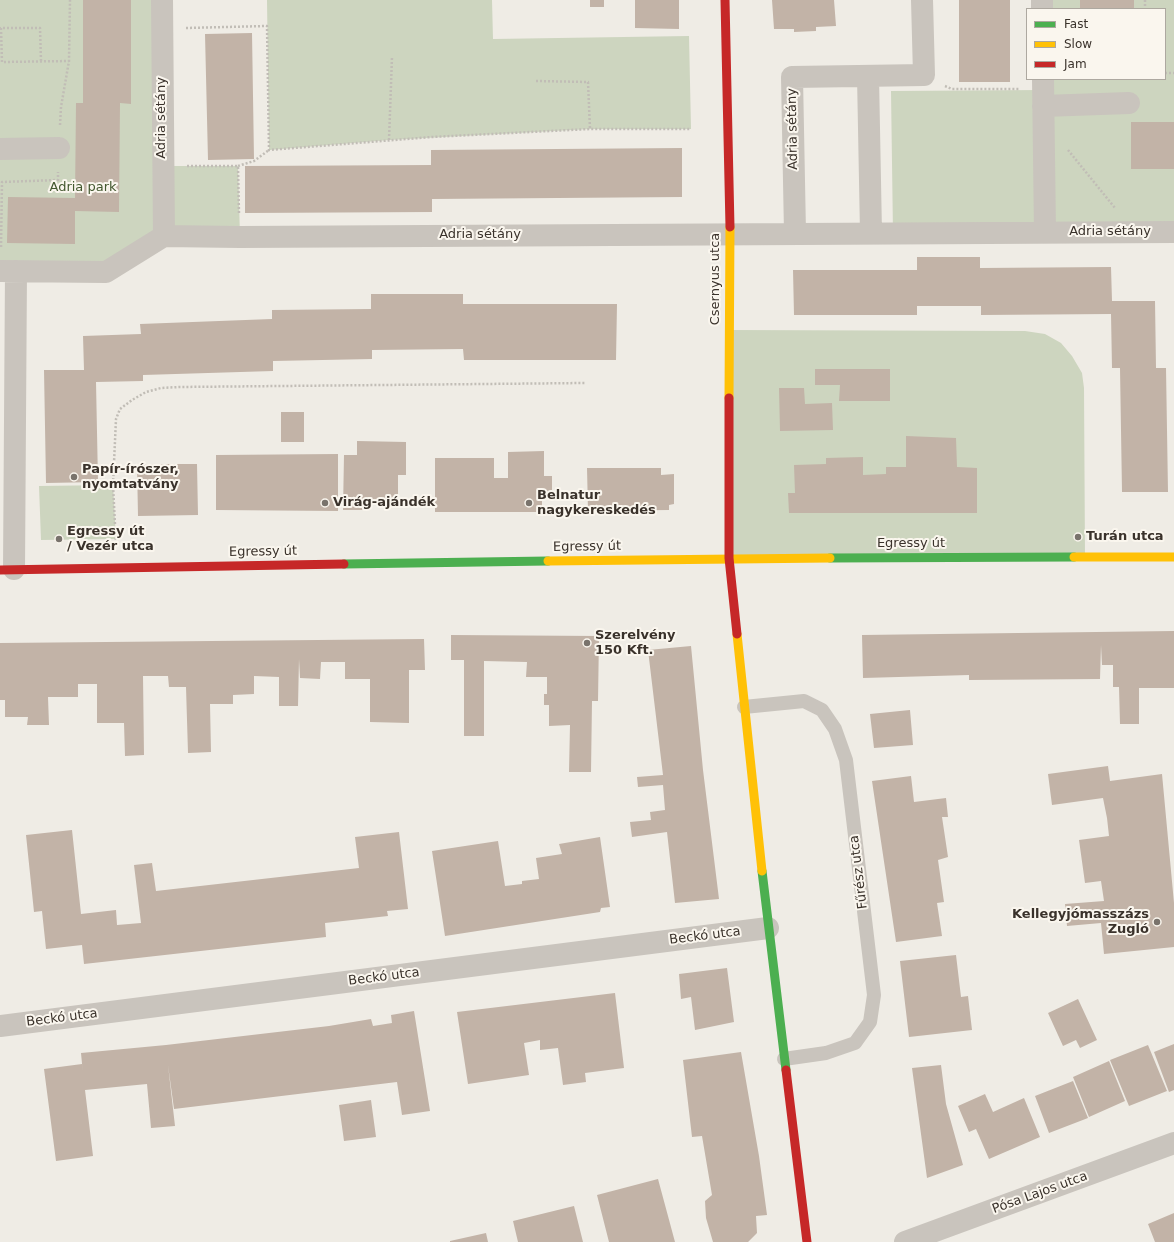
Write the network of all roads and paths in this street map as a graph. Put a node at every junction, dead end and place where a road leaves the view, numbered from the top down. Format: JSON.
{"nodes":[{"id":1,"x":162,"y":0,"type":"edge"},
{"id":2,"x":725,"y":0,"type":"edge"},
{"id":3,"x":922,"y":0,"type":"edge"},
{"id":4,"x":162,"y":28,"type":"junction"},
{"id":5,"x":1,"y":54,"type":"edge"},
{"id":6,"x":392,"y":58,"type":"dead end"},
{"id":7,"x":40,"y":61,"type":"junction"},
{"id":8,"x":69,"y":61,"type":"dead end"},
{"id":9,"x":924,"y":75,"type":"junction"},
{"id":10,"x":868,"y":76,"type":"junction"},
{"id":11,"x":536,"y":81,"type":"dead end"},
{"id":12,"x":1044,"y":92,"type":"edge"},
{"id":13,"x":1129,"y":103,"type":"dead end"},
{"id":14,"x":590,"y":129,"type":"junction"},
{"id":15,"x":691,"y":129,"type":"dead end"},
{"id":16,"x":389,"y":140,"type":"junction"},
{"id":17,"x":59,"y":148,"type":"dead end"},
{"id":18,"x":0,"y":149,"type":"edge"},
{"id":19,"x":1068,"y":149,"type":"dead end"},
{"id":20,"x":269,"y":150,"type":"junction"},
{"id":21,"x":162,"y":166,"type":"junction"},
{"id":22,"x":238,"y":166,"type":"junction"},
{"id":23,"x":1045,"y":232,"type":"junction"},
{"id":24,"x":1134,"y":232,"type":"junction"},
{"id":25,"x":1174,"y":232,"type":"edge"},
{"id":26,"x":871,"y":233,"type":"junction"},
{"id":27,"x":730,"y":234,"type":"junction"},
{"id":28,"x":795,"y":234,"type":"junction"},
{"id":29,"x":164,"y":236,"type":"junction"},
{"id":30,"x":240,"y":237,"type":"junction"},
{"id":31,"x":8,"y":271,"type":"edge"},
{"id":32,"x":585,"y":383,"type":"dead end"},
{"id":33,"x":1174,"y":557,"type":"edge"},
{"id":34,"x":729,"y":558,"type":"junction"},
{"id":35,"x":116,"y":568,"type":"junction"},
{"id":36,"x":7,"y":570,"type":"edge"},
{"id":37,"x":744,"y":707,"type":"junction"},
{"id":38,"x":768,"y":928,"type":"junction"},
{"id":39,"x":0,"y":1026,"type":"edge"},
{"id":40,"x":784,"y":1059,"type":"junction"},
{"id":41,"x":1174,"y":1143,"type":"edge"},
{"id":42,"x":807,"y":1242,"type":"edge"},
{"id":43,"x":905,"y":1242,"type":"edge"}],
"edges":[{"from":1,"to":4,"type":"street","name":"Adria sétány"},
{"from":2,"to":27,"type":"street","name":"Csernyus utca"},
{"from":3,"to":9,"type":"street"},
{"from":4,"to":20,"type":"path"},
{"from":4,"to":21,"type":"street","name":"Adria sétány"},
{"from":5,"to":7,"type":"path"},
{"from":5,"to":7,"type":"path"},
{"from":6,"to":16,"type":"path"},
{"from":7,"to":8,"type":"path"},
{"from":9,"to":10,"type":"street","name":"Adria sétány"},
{"from":9,"to":12,"type":"path"},
{"from":10,"to":26,"type":"street"},
{"from":10,"to":28,"type":"street","name":"Adria sétány"},
{"from":11,"to":14,"type":"path"},
{"from":12,"to":13,"type":"street"},
{"from":12,"to":23,"type":"street"},
{"from":14,"to":15,"type":"path"},
{"from":14,"to":16,"type":"path"},
{"from":16,"to":20,"type":"path"},
{"from":17,"to":18,"type":"street"},
{"from":19,"to":24,"type":"path"},
{"from":20,"to":22,"type":"path"},
{"from":21,"to":22,"type":"path"},
{"from":21,"to":29,"type":"street","name":"Adria sétány"},
{"from":22,"to":30,"type":"path"},
{"from":23,"to":24,"type":"street","name":"Adria sétány"},
{"from":23,"to":26,"type":"street","name":"Adria sétány"},
{"from":24,"to":25,"type":"street","name":"Adria sétány"},
{"from":26,"to":28,"type":"street","name":"Adria sétány"},
{"from":27,"to":28,"type":"street","name":"Adria sétány"},
{"from":27,"to":30,"type":"street","name":"Adria sétány"},
{"from":27,"to":34,"type":"street","name":"Csernyus utca"},
{"from":29,"to":30,"type":"street","name":"Adria sétány"},
{"from":29,"to":31,"type":"street"},
{"from":31,"to":36,"type":"street"},
{"from":32,"to":35,"type":"path"},
{"from":33,"to":34,"type":"street","name":"Egressy út"},
{"from":34,"to":35,"type":"street","name":"Egressy út"},
{"from":34,"to":37,"type":"street"},
{"from":35,"to":36,"type":"street","name":"Egressy út"},
{"from":37,"to":38,"type":"street"},
{"from":37,"to":40,"type":"lane","name":"Fűrész utca"},
{"from":38,"to":39,"type":"street","name":"Beckó utca"},
{"from":38,"to":40,"type":"street"},
{"from":40,"to":42,"type":"street"},
{"from":41,"to":43,"type":"street","name":"Pósa Lajos utca"}]}
